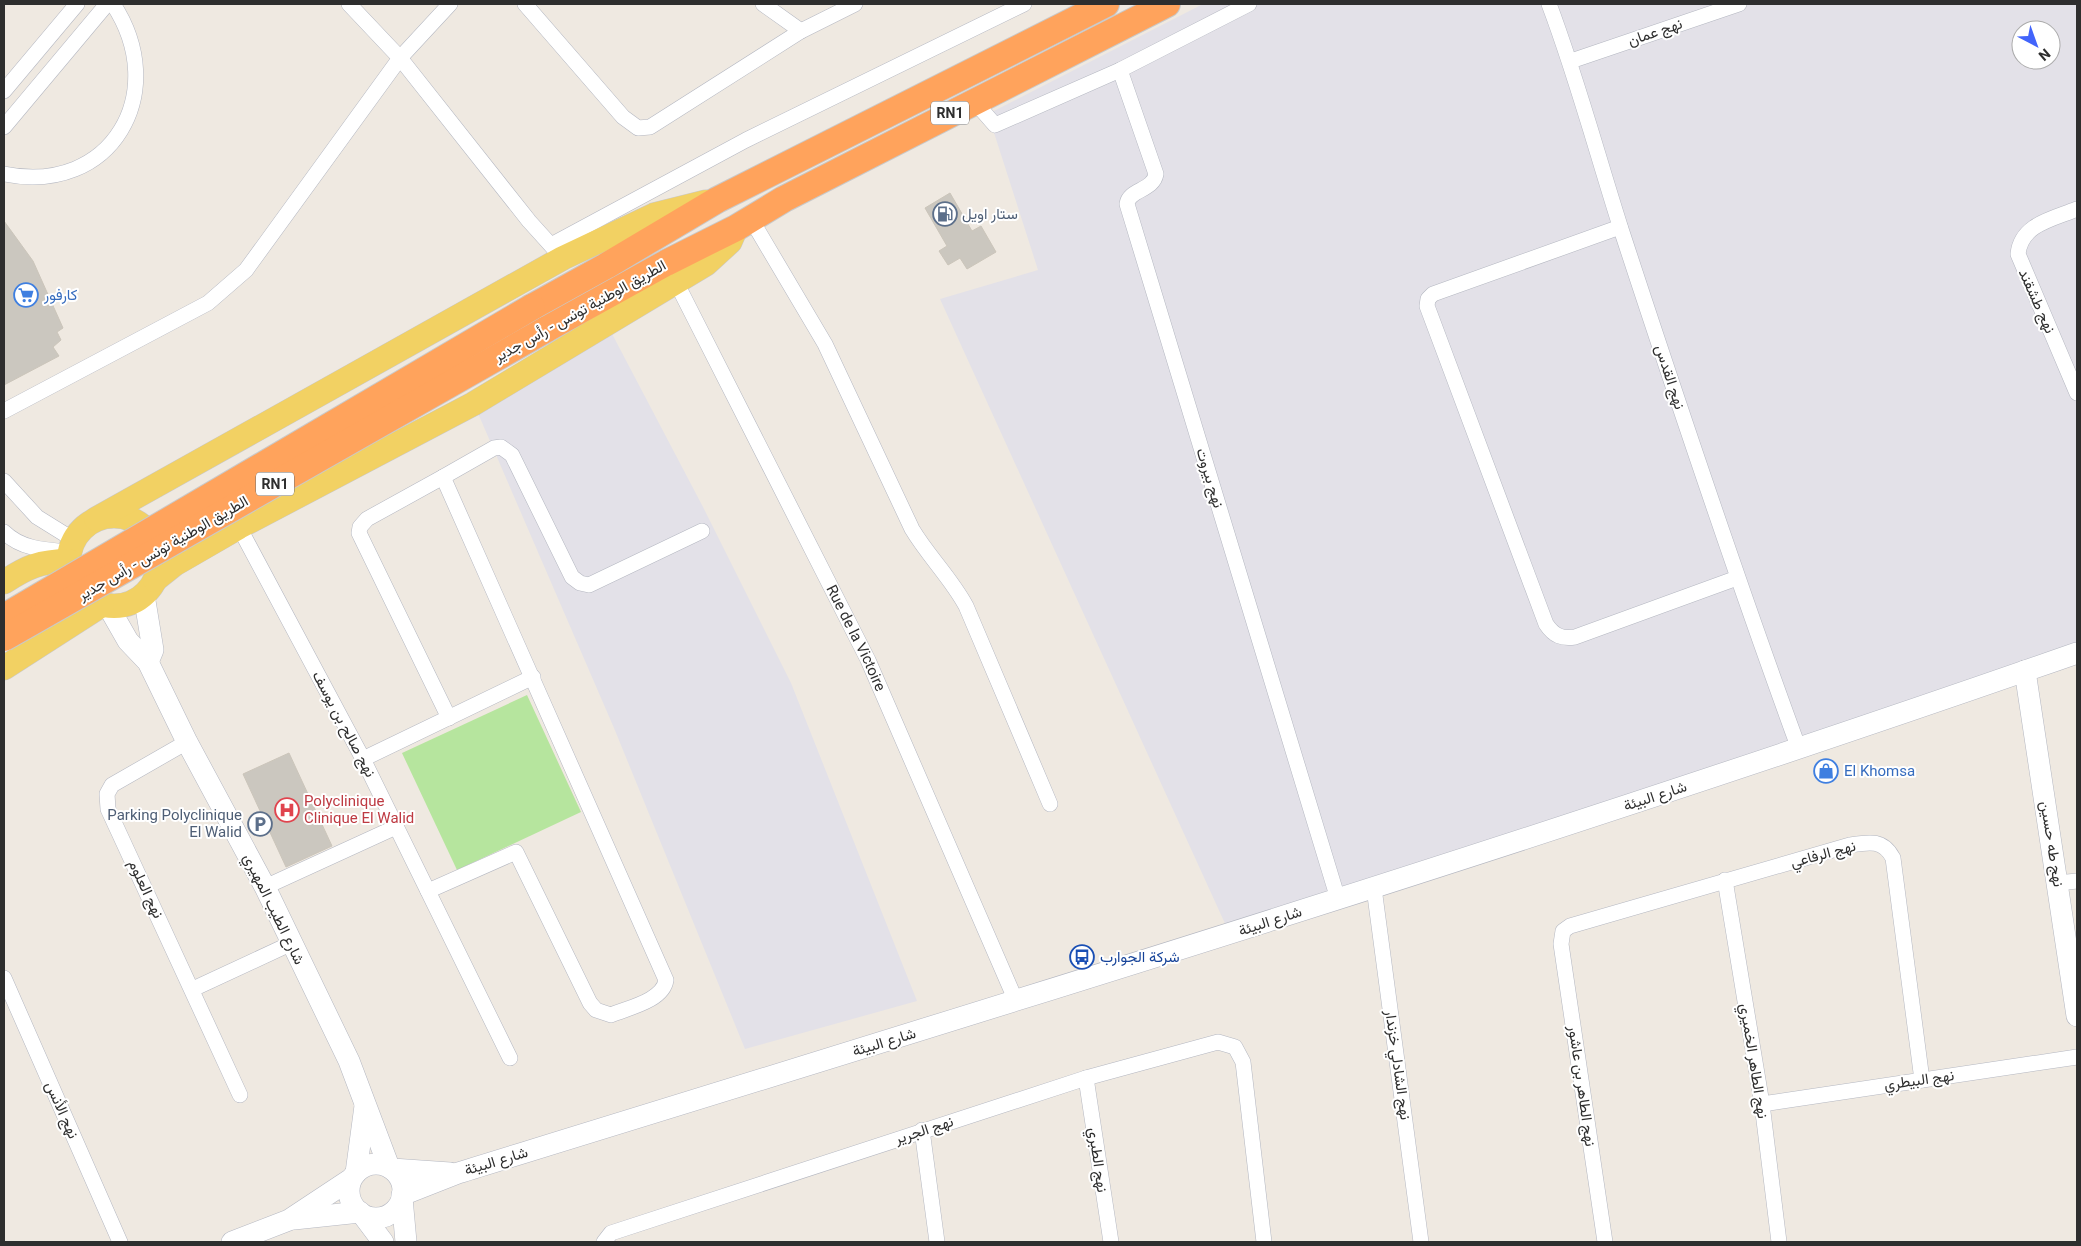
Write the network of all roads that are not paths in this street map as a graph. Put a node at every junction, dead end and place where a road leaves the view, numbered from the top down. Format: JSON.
{"nodes":[{"id":1,"x":77,"y":4,"type":"edge"},
{"id":2,"x":107,"y":4,"type":"edge"},
{"id":3,"x":113,"y":4,"type":"edge"},
{"id":4,"x":350,"y":4,"type":"edge"},
{"id":5,"x":450,"y":4,"type":"edge"},
{"id":6,"x":525,"y":4,"type":"edge"},
{"id":7,"x":763,"y":4,"type":"edge"},
{"id":8,"x":855,"y":4,"type":"edge"},
{"id":9,"x":1024,"y":4,"type":"edge"},
{"id":10,"x":1106,"y":4,"type":"edge"},
{"id":11,"x":1167,"y":4,"type":"edge"},
{"id":12,"x":1249,"y":4,"type":"edge"},
{"id":13,"x":1549,"y":4,"type":"edge"},
{"id":14,"x":1739,"y":4,"type":"edge"},
{"id":15,"x":801,"y":31,"type":"junction"},
{"id":16,"x":400,"y":58,"type":"junction"},
{"id":17,"x":1571,"y":61,"type":"junction"},
{"id":18,"x":1120,"y":70,"type":"junction"},
{"id":19,"x":4,"y":91,"type":"edge"},
{"id":20,"x":974,"y":101,"type":"junction"},
{"id":21,"x":4,"y":127,"type":"edge"},
{"id":22,"x":4,"y":174,"type":"edge"},
{"id":23,"x":717,"y":200,"type":"junction"},
{"id":24,"x":2077,"y":210,"type":"edge"},
{"id":25,"x":743,"y":224,"type":"junction"},
{"id":26,"x":1620,"y":227,"type":"junction"},
{"id":27,"x":557,"y":252,"type":"junction"},
{"id":28,"x":676,"y":282,"type":"junction"},
{"id":29,"x":2077,"y":393,"type":"edge"},
{"id":30,"x":4,"y":411,"type":"edge"},
{"id":31,"x":443,"y":477,"type":"junction"},
{"id":32,"x":4,"y":481,"type":"edge"},
{"id":33,"x":96,"y":519,"type":"junction"},
{"id":34,"x":239,"y":527,"type":"junction"},
{"id":35,"x":702,"y":531,"type":"dead end"},
{"id":36,"x":4,"y":532,"type":"edge"},
{"id":37,"x":71,"y":551,"type":"junction"},
{"id":38,"x":1737,"y":578,"type":"junction"},
{"id":39,"x":4,"y":582,"type":"edge"},
{"id":40,"x":149,"y":588,"type":"junction"},
{"id":41,"x":105,"y":606,"type":"junction"},
{"id":42,"x":4,"y":617,"type":"edge"},
{"id":43,"x":4,"y":638,"type":"edge"},
{"id":44,"x":2077,"y":653,"type":"edge"},
{"id":45,"x":148,"y":662,"type":"junction"},
{"id":46,"x":4,"y":668,"type":"edge"},
{"id":47,"x":2025,"y":671,"type":"junction"},
{"id":48,"x":533,"y":677,"type":"junction"},
{"id":49,"x":449,"y":718,"type":"junction"},
{"id":50,"x":187,"y":742,"type":"junction"},
{"id":51,"x":1799,"y":749,"type":"junction"},
{"id":52,"x":363,"y":759,"type":"junction"},
{"id":53,"x":1050,"y":804,"type":"dead end"},
{"id":54,"x":396,"y":827,"type":"junction"},
{"id":55,"x":1725,"y":880,"type":"junction"},
{"id":56,"x":2068,"y":882,"type":"edge"},
{"id":57,"x":265,"y":887,"type":"junction"},
{"id":58,"x":1374,"y":888,"type":"junction"},
{"id":59,"x":428,"y":891,"type":"junction"},
{"id":60,"x":1338,"y":899,"type":"junction"},
{"id":61,"x":1563,"y":931,"type":"joint"},
{"id":62,"x":292,"y":943,"type":"junction"},
{"id":63,"x":4,"y":978,"type":"edge"},
{"id":64,"x":193,"y":989,"type":"junction"},
{"id":65,"x":1016,"y":1001,"type":"junction"},
{"id":66,"x":2077,"y":1016,"type":"edge"},
{"id":67,"x":2077,"y":1056,"type":"edge"},
{"id":68,"x":510,"y":1058,"type":"dead end"},
{"id":69,"x":1086,"y":1078,"type":"junction"},
{"id":70,"x":1922,"y":1080,"type":"junction"},
{"id":71,"x":240,"y":1095,"type":"dead end"},
{"id":72,"x":1762,"y":1104,"type":"junction"},
{"id":73,"x":365,"y":1106,"type":"junction"},
{"id":74,"x":922,"y":1130,"type":"junction"},
{"id":75,"x":391,"y":1168,"type":"junction"},
{"id":76,"x":458,"y":1173,"type":"junction"},
{"id":77,"x":354,"y":1176,"type":"junction"},
{"id":78,"x":402,"y":1196,"type":"junction"},
{"id":79,"x":361,"y":1213,"type":"junction"},
{"id":80,"x":289,"y":1220,"type":"junction"},
{"id":81,"x":120,"y":1242,"type":"edge"},
{"id":82,"x":232,"y":1242,"type":"edge"},
{"id":83,"x":383,"y":1242,"type":"edge"},
{"id":84,"x":406,"y":1242,"type":"edge"},
{"id":85,"x":604,"y":1242,"type":"edge"},
{"id":86,"x":937,"y":1242,"type":"edge"},
{"id":87,"x":1111,"y":1242,"type":"edge"},
{"id":88,"x":1264,"y":1242,"type":"edge"},
{"id":89,"x":1422,"y":1242,"type":"edge"},
{"id":90,"x":1605,"y":1242,"type":"edge"},
{"id":91,"x":1779,"y":1242,"type":"edge"}],
"edges":[{"from":1,"to":19,"type":"street"},
{"from":2,"to":21,"type":"street"},
{"from":3,"to":22,"type":"street"},
{"from":4,"to":16,"type":"street"},
{"from":5,"to":16,"type":"street"},
{"from":6,"to":15,"type":"street"},
{"from":7,"to":15,"type":"street"},
{"from":8,"to":15,"type":"street"},
{"from":9,"to":27,"type":"street"},
{"from":10,"to":23,"type":"highway","name":"الطريق الوطنية تونس - رأس جدير","number":"RN1"},
{"from":11,"to":20,"type":"highway","name":"الطريق الوطنية تونس - رأس جدير","number":"RN1"},
{"from":12,"to":18,"type":"street"},
{"from":13,"to":17,"type":"street","name":"نهج القدس"},
{"from":14,"to":17,"type":"street","name":"نهج عمان"},
{"from":16,"to":27,"type":"street"},
{"from":16,"to":30,"type":"street"},
{"from":17,"to":26,"type":"street","name":"نهج القدس"},
{"from":18,"to":20,"type":"street"},
{"from":18,"to":60,"type":"street","name":"نهج بيروت"},
{"from":20,"to":25,"type":"highway","name":"الطريق الوطنية تونس - رأس جدير","number":"RN1"},
{"from":23,"to":27,"type":"main road"},
{"from":23,"to":42,"type":"highway","name":"الطريق الوطنية تونس - رأس جدير","number":"RN1","bridge":true},
{"from":24,"to":29,"type":"street","name":"نهج طشقند"},
{"from":25,"to":28,"type":"main road"},
{"from":25,"to":43,"type":"highway","name":"الطريق الوطنية تونس - رأس جدير","number":"RN1","bridge":true},
{"from":25,"to":53,"type":"street"},
{"from":26,"to":38,"type":"street","name":"نهج القدس"},
{"from":26,"to":38,"type":"street"},
{"from":27,"to":33,"type":"main road"},
{"from":28,"to":34,"type":"main road"},
{"from":28,"to":65,"type":"street","name":"Rue de la Victoire"},
{"from":31,"to":35,"type":"street"},
{"from":31,"to":48,"type":"street"},
{"from":31,"to":49,"type":"street"},
{"from":32,"to":37,"type":"street"},
{"from":33,"to":37,"type":"main road"},
{"from":33,"to":40,"type":"main road"},
{"from":34,"to":40,"type":"main road"},
{"from":34,"to":52,"type":"street","name":"نهج صالح بن يوسف"},
{"from":36,"to":37,"type":"street"},
{"from":37,"to":39,"type":"main road"},
{"from":37,"to":41,"type":"main road"},
{"from":38,"to":51,"type":"street","name":"نهج القدس"},
{"from":40,"to":41,"type":"main road"},
{"from":40,"to":45,"type":"main road"},
{"from":41,"to":45,"type":"main road","name":"شارع الطيب المهيري"},
{"from":41,"to":46,"type":"main road"},
{"from":44,"to":47,"type":"main road","name":"شارع البيئة"},
{"from":45,"to":50,"type":"main road","name":"شارع الطيب المهيري"},
{"from":47,"to":51,"type":"main road","name":"شارع البيئة"},
{"from":47,"to":56,"type":"main road","name":"نهج طه حسين"},
{"from":48,"to":49,"type":"street"},
{"from":48,"to":59,"type":"street"},
{"from":49,"to":52,"type":"street"},
{"from":50,"to":57,"type":"main road","name":"شارع الطيب المهيري"},
{"from":50,"to":64,"type":"street","name":"نهج العلوم"},
{"from":51,"to":58,"type":"main road","name":"شارع البيئة"},
{"from":52,"to":54,"type":"street","name":"نهج صالح بن يوسف"},
{"from":54,"to":57,"type":"street"},
{"from":54,"to":59,"type":"street","name":"نهج صالح بن يوسف"},
{"from":55,"to":61,"type":"street","name":"نهج الرفاعي"},
{"from":55,"to":70,"type":"street","name":"نهج الرفاعي"},
{"from":55,"to":72,"type":"street","name":"نهج الطاهر الخميري"},
{"from":56,"to":66,"type":"main road","name":"نهج طه حسين"},
{"from":57,"to":62,"type":"main road","name":"شارع الطيب المهيري"},
{"from":58,"to":60,"type":"main road","name":"شارع البيئة"},
{"from":58,"to":89,"type":"street","name":"نهج الشادلي خزندار"},
{"from":59,"to":68,"type":"street","name":"نهج صالح بن يوسف"},
{"from":60,"to":65,"type":"main road","name":"شارع البيئة"},
{"from":61,"to":90,"type":"street","name":"نهج الطاهر بن عاشور"},
{"from":62,"to":64,"type":"street"},
{"from":62,"to":73,"type":"main road","name":"شارع الطيب المهيري"},
{"from":63,"to":81,"type":"street","name":"نهج الأنس"},
{"from":64,"to":71,"type":"street","name":"نهج العلوم"},
{"from":65,"to":76,"type":"main road","name":"شارع البيئة"},
{"from":67,"to":70,"type":"street","name":"نهج البيطري"},
{"from":69,"to":74,"type":"street","name":"نهج الجرير"},
{"from":69,"to":87,"type":"street","name":"نهج الطبري"},
{"from":69,"to":88,"type":"street","name":"نهج الجرير"},
{"from":70,"to":72,"type":"street","name":"نهج البيطري"},
{"from":72,"to":91,"type":"street","name":"نهج الطاهر الخميري"},
{"from":73,"to":75,"type":"main road","name":"شارع الطيب المهيري"},
{"from":73,"to":77,"type":"main road","name":"شارع الطيب المهيري"},
{"from":74,"to":85,"type":"street","name":"نهج الجرير"},
{"from":74,"to":86,"type":"street"},
{"from":75,"to":76,"type":"main road","name":"شارع البيئة"},
{"from":75,"to":77,"type":"main road","name":"شارع البيئة"},
{"from":75,"to":78,"type":"main road"},
{"from":76,"to":78,"type":"main road","name":"شارع البيئة"},
{"from":77,"to":79,"type":"main road"},
{"from":77,"to":80,"type":"main road","name":"شارع البيئة"},
{"from":78,"to":79,"type":"main road","name":"شارع البيئة"},
{"from":78,"to":84,"type":"main road"},
{"from":79,"to":80,"type":"main road","name":"شارع البيئة"},
{"from":79,"to":83,"type":"main road"},
{"from":80,"to":82,"type":"main road","name":"شارع البيئة"}]}
